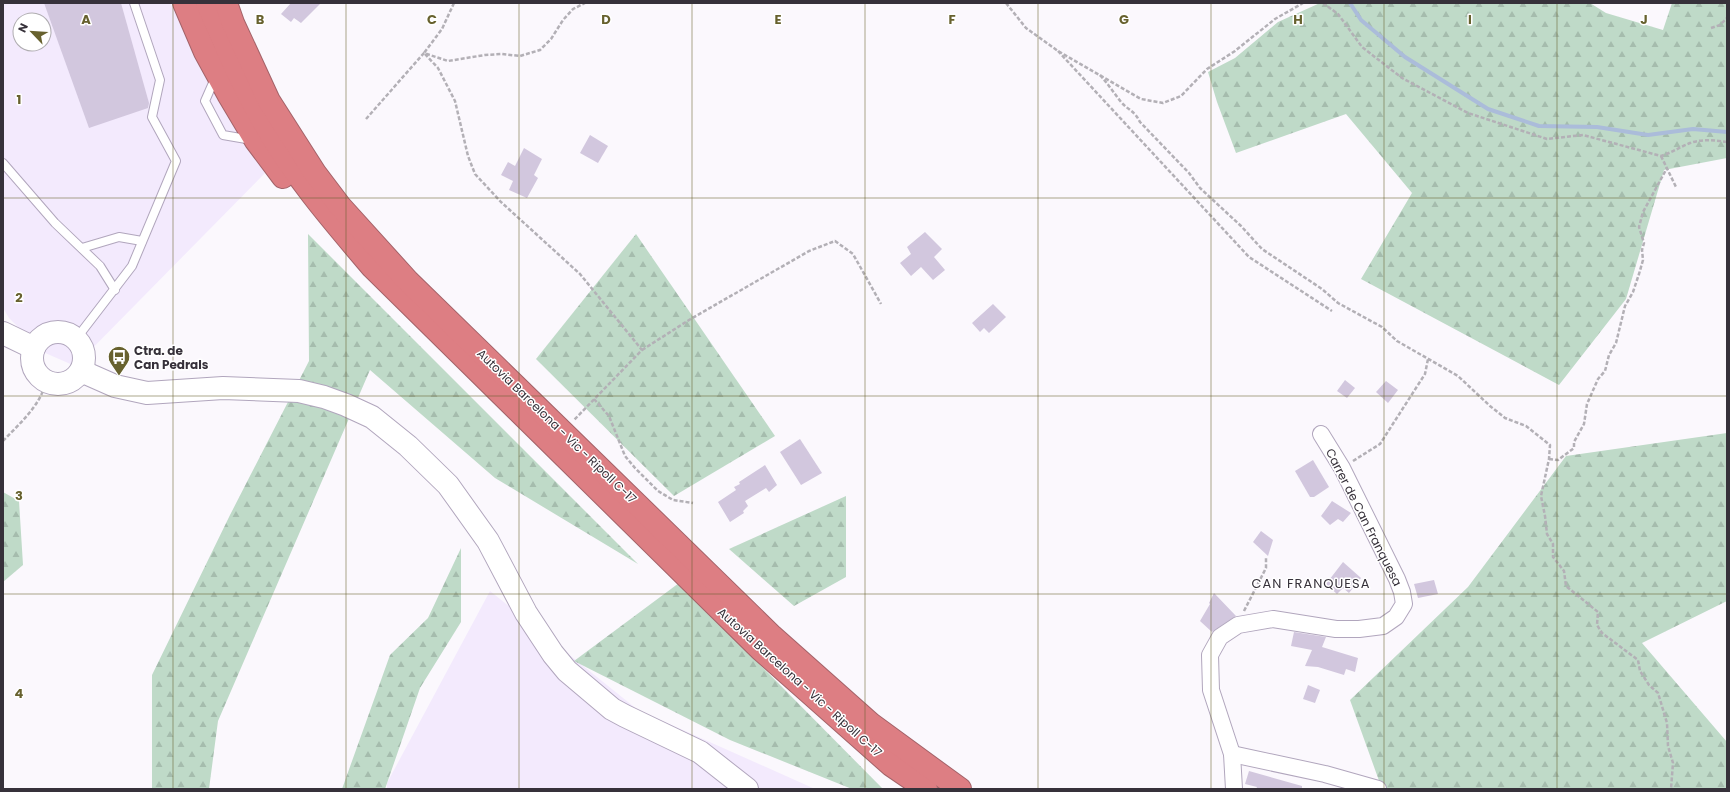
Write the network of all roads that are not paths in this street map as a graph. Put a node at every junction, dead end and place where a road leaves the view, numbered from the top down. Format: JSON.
{"nodes":[{"id":1,"x":134,"y":3,"type":"edge"},
{"id":2,"x":184,"y":3,"type":"edge"},
{"id":3,"x":207,"y":3,"type":"edge"},
{"id":4,"x":226,"y":3,"type":"edge"},
{"id":5,"x":3,"y":163,"type":"edge"},
{"id":6,"x":142,"y":241,"type":"junction"},
{"id":7,"x":82,"y":248,"type":"junction"},
{"id":8,"x":372,"y":267,"type":"junction"},
{"id":9,"x":115,"y":290,"type":"junction"},
{"id":10,"x":3,"y":333,"type":"edge"},
{"id":11,"x":76,"y":339,"type":"junction"},
{"id":12,"x":34,"y":348,"type":"junction"},
{"id":13,"x":81,"y":371,"type":"junction"},
{"id":14,"x":1321,"y":434,"type":"dead end"},
{"id":15,"x":1232,"y":754,"type":"junction"},
{"id":16,"x":747,"y":789,"type":"edge"},
{"id":17,"x":926,"y":789,"type":"edge"},
{"id":18,"x":960,"y":789,"type":"edge"},
{"id":19,"x":1234,"y":789,"type":"edge"},
{"id":20,"x":1378,"y":789,"type":"edge"}],
"edges":[{"from":1,"to":6,"type":"lane"},
{"from":2,"to":8,"type":"highway"},
{"from":3,"to":8,"type":"highway","name":"Autovia Barcelona - Vic - Ripoll C-17"},
{"from":4,"to":18,"type":"highway","name":"Autovia Barcelona - Vic - Ripoll C-17"},
{"from":5,"to":7,"type":"lane"},
{"from":6,"to":7,"type":"lane"},
{"from":6,"to":9,"type":"lane"},
{"from":7,"to":9,"type":"lane"},
{"from":8,"to":17,"type":"highway","name":"Autovia Barcelona - Vic - Ripoll C-17"},
{"from":9,"to":11,"type":"lane"},
{"from":10,"to":12,"type":"street"},
{"from":11,"to":12,"type":"street"},
{"from":11,"to":13,"type":"street"},
{"from":12,"to":13,"type":"street"},
{"from":13,"to":16,"type":"street"},
{"from":14,"to":15,"type":"street","name":"Carrer de Can Franquesa"},
{"from":15,"to":19,"type":"street","name":"Carrer de Can Franquesa"},
{"from":15,"to":20,"type":"street"}]}
